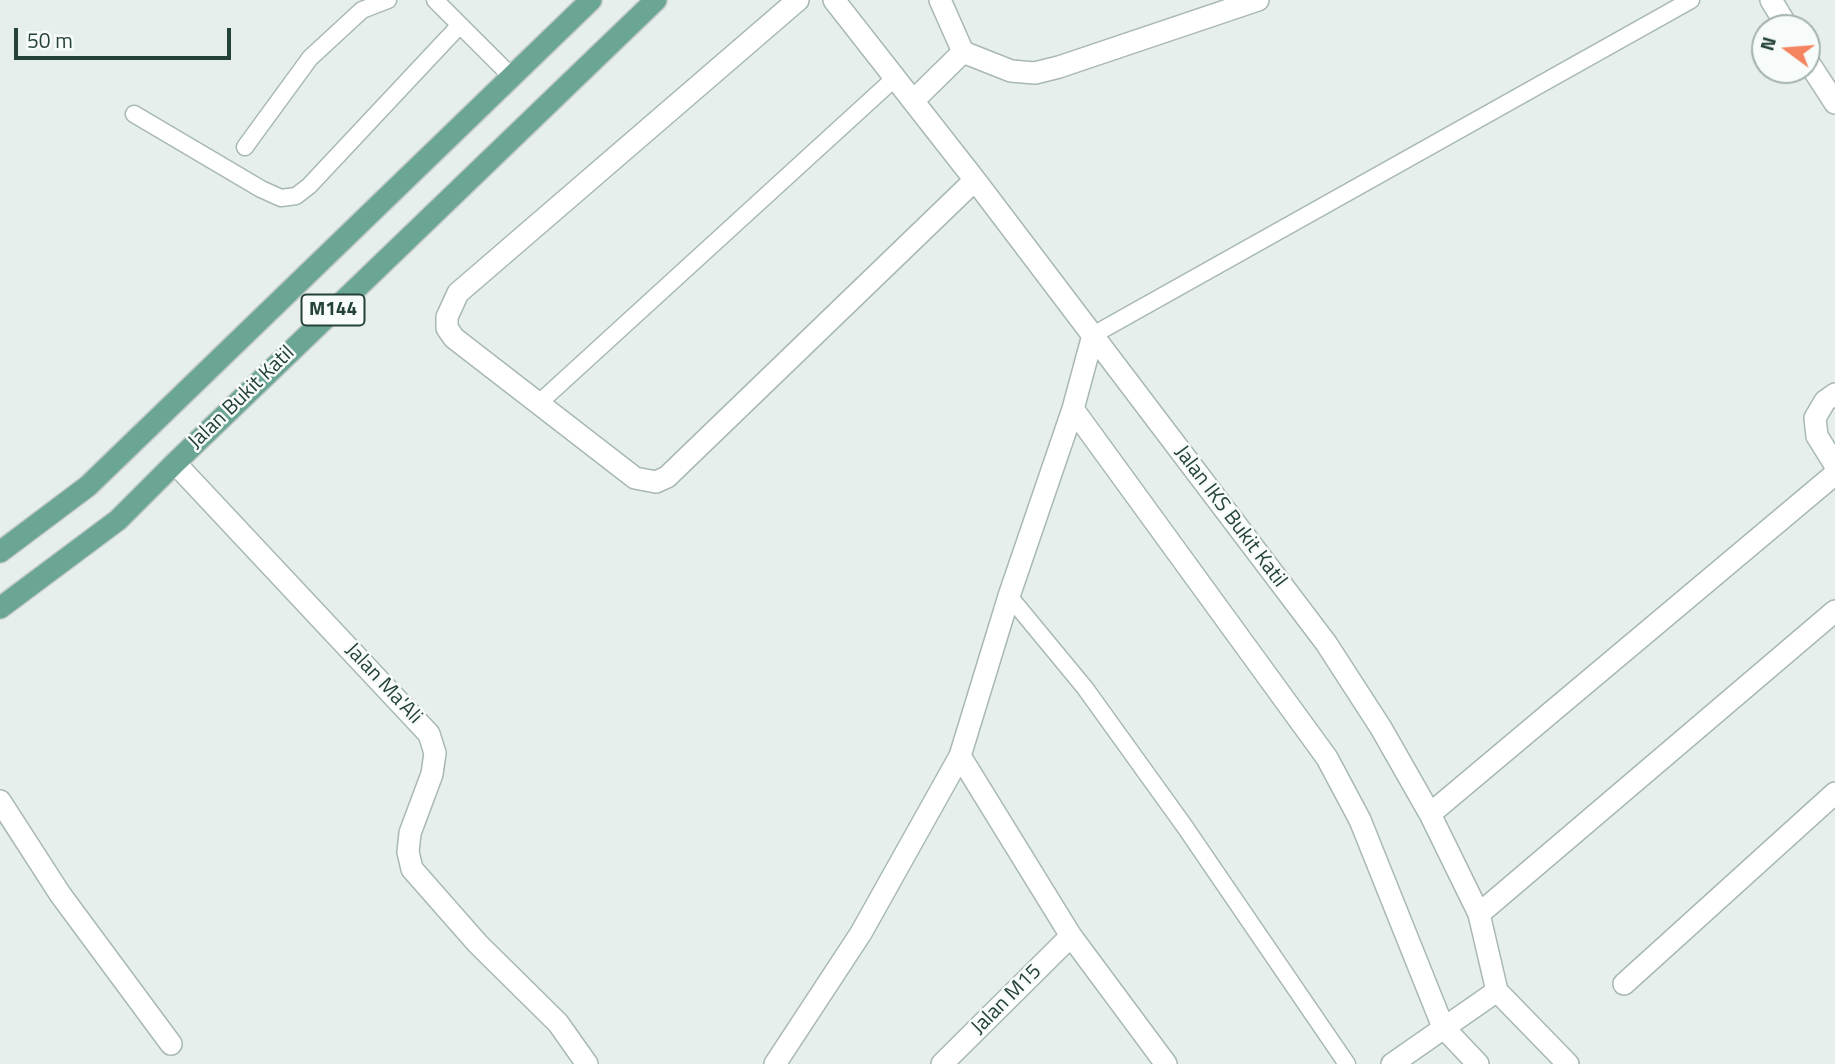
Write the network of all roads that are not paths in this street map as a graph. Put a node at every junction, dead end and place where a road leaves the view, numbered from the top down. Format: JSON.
{"nodes":[{"id":1,"x":388,"y":0,"type":"edge"},
{"id":2,"x":435,"y":0,"type":"edge"},
{"id":3,"x":584,"y":0,"type":"edge"},
{"id":4,"x":590,"y":0,"type":"edge"},
{"id":5,"x":656,"y":0,"type":"edge"},
{"id":6,"x":799,"y":0,"type":"edge"},
{"id":7,"x":834,"y":0,"type":"edge"},
{"id":8,"x":940,"y":0,"type":"edge"},
{"id":9,"x":1258,"y":0,"type":"edge"},
{"id":10,"x":1691,"y":0,"type":"edge"},
{"id":11,"x":460,"y":25,"type":"junction"},
{"id":12,"x":562,"y":27,"type":"junction"},
{"id":13,"x":963,"y":52,"type":"junction"},
{"id":14,"x":511,"y":76,"type":"junction"},
{"id":15,"x":896,"y":77,"type":"junction"},
{"id":16,"x":1821,"y":82,"type":"edge"},
{"id":17,"x":914,"y":100,"type":"junction"},
{"id":18,"x":1835,"y":103,"type":"edge"},
{"id":19,"x":134,"y":114,"type":"dead end"},
{"id":20,"x":245,"y":147,"type":"dead end"},
{"id":21,"x":975,"y":180,"type":"junction"},
{"id":22,"x":1093,"y":335,"type":"junction"},
{"id":23,"x":1835,"y":394,"type":"edge"},
{"id":24,"x":539,"y":404,"type":"junction"},
{"id":25,"x":1073,"y":409,"type":"junction"},
{"id":26,"x":175,"y":463,"type":"junction"},
{"id":27,"x":1835,"y":465,"type":"edge"},
{"id":28,"x":1835,"y":474,"type":"edge"},
{"id":29,"x":0,"y":552,"type":"edge"},
{"id":30,"x":1009,"y":596,"type":"junction"},
{"id":31,"x":0,"y":608,"type":"edge"},
{"id":32,"x":1835,"y":611,"type":"edge"},
{"id":33,"x":960,"y":756,"type":"junction"},
{"id":34,"x":1835,"y":793,"type":"edge"},
{"id":35,"x":0,"y":801,"type":"edge"},
{"id":36,"x":1430,"y":814,"type":"junction"},
{"id":37,"x":1479,"y":914,"type":"junction"},
{"id":38,"x":1071,"y":936,"type":"junction"},
{"id":39,"x":1624,"y":984,"type":"dead end"},
{"id":40,"x":1497,"y":991,"type":"junction"},
{"id":41,"x":1443,"y":1027,"type":"junction"},
{"id":42,"x":172,"y":1044,"type":"dead end"},
{"id":43,"x":587,"y":1064,"type":"edge"},
{"id":44,"x":775,"y":1064,"type":"edge"},
{"id":45,"x":942,"y":1064,"type":"edge"},
{"id":46,"x":1166,"y":1064,"type":"edge"},
{"id":47,"x":1347,"y":1064,"type":"edge"},
{"id":48,"x":1392,"y":1064,"type":"edge"},
{"id":49,"x":1478,"y":1064,"type":"edge"},
{"id":50,"x":1568,"y":1064,"type":"edge"}],
"edges":[{"from":1,"to":20,"type":"lane"},
{"from":2,"to":11,"type":"lane"},
{"from":3,"to":12,"type":"main road"},
{"from":4,"to":12,"type":"main road","number":"M144"},
{"from":5,"to":26,"type":"main road","name":"Jalan Bukit Katil","number":"M144"},
{"from":6,"to":24,"type":"street"},
{"from":7,"to":15,"type":"street","name":"Jalan IKS Bukit Katil"},
{"from":8,"to":13,"type":"street"},
{"from":9,"to":13,"type":"street"},
{"from":10,"to":22,"type":"lane"},
{"from":11,"to":14,"type":"lane"},
{"from":11,"to":19,"type":"lane"},
{"from":12,"to":14,"type":"main road","number":"M144"},
{"from":13,"to":17,"type":"street"},
{"from":14,"to":29,"type":"main road","number":"M144"},
{"from":15,"to":17,"type":"street","name":"Jalan IKS Bukit Katil"},
{"from":15,"to":24,"type":"lane"},
{"from":16,"to":18,"type":"street"},
{"from":17,"to":21,"type":"street","name":"Jalan IKS Bukit Katil"},
{"from":21,"to":22,"type":"street","name":"Jalan IKS Bukit Katil"},
{"from":21,"to":24,"type":"street"},
{"from":22,"to":25,"type":"street"},
{"from":22,"to":36,"type":"street","name":"Jalan IKS Bukit Katil"},
{"from":23,"to":27,"type":"street"},
{"from":25,"to":30,"type":"street"},
{"from":25,"to":41,"type":"street"},
{"from":26,"to":31,"type":"main road","name":"Jalan Bukit Katil","number":"M144"},
{"from":26,"to":43,"type":"street","name":"Jalan Ma'Ali"},
{"from":28,"to":36,"type":"street"},
{"from":30,"to":33,"type":"street"},
{"from":30,"to":47,"type":"lane"},
{"from":32,"to":37,"type":"street"},
{"from":33,"to":38,"type":"street"},
{"from":33,"to":44,"type":"street"},
{"from":34,"to":39,"type":"street"},
{"from":35,"to":42,"type":"street"},
{"from":36,"to":37,"type":"street","name":"Jalan IKS Bukit Katil"},
{"from":37,"to":40,"type":"street","name":"Jalan IKS Bukit Katil"},
{"from":38,"to":45,"type":"street","name":"Jalan M15"},
{"from":38,"to":46,"type":"street"},
{"from":40,"to":41,"type":"street"},
{"from":40,"to":50,"type":"street"},
{"from":41,"to":48,"type":"street"},
{"from":41,"to":49,"type":"street"}]}
